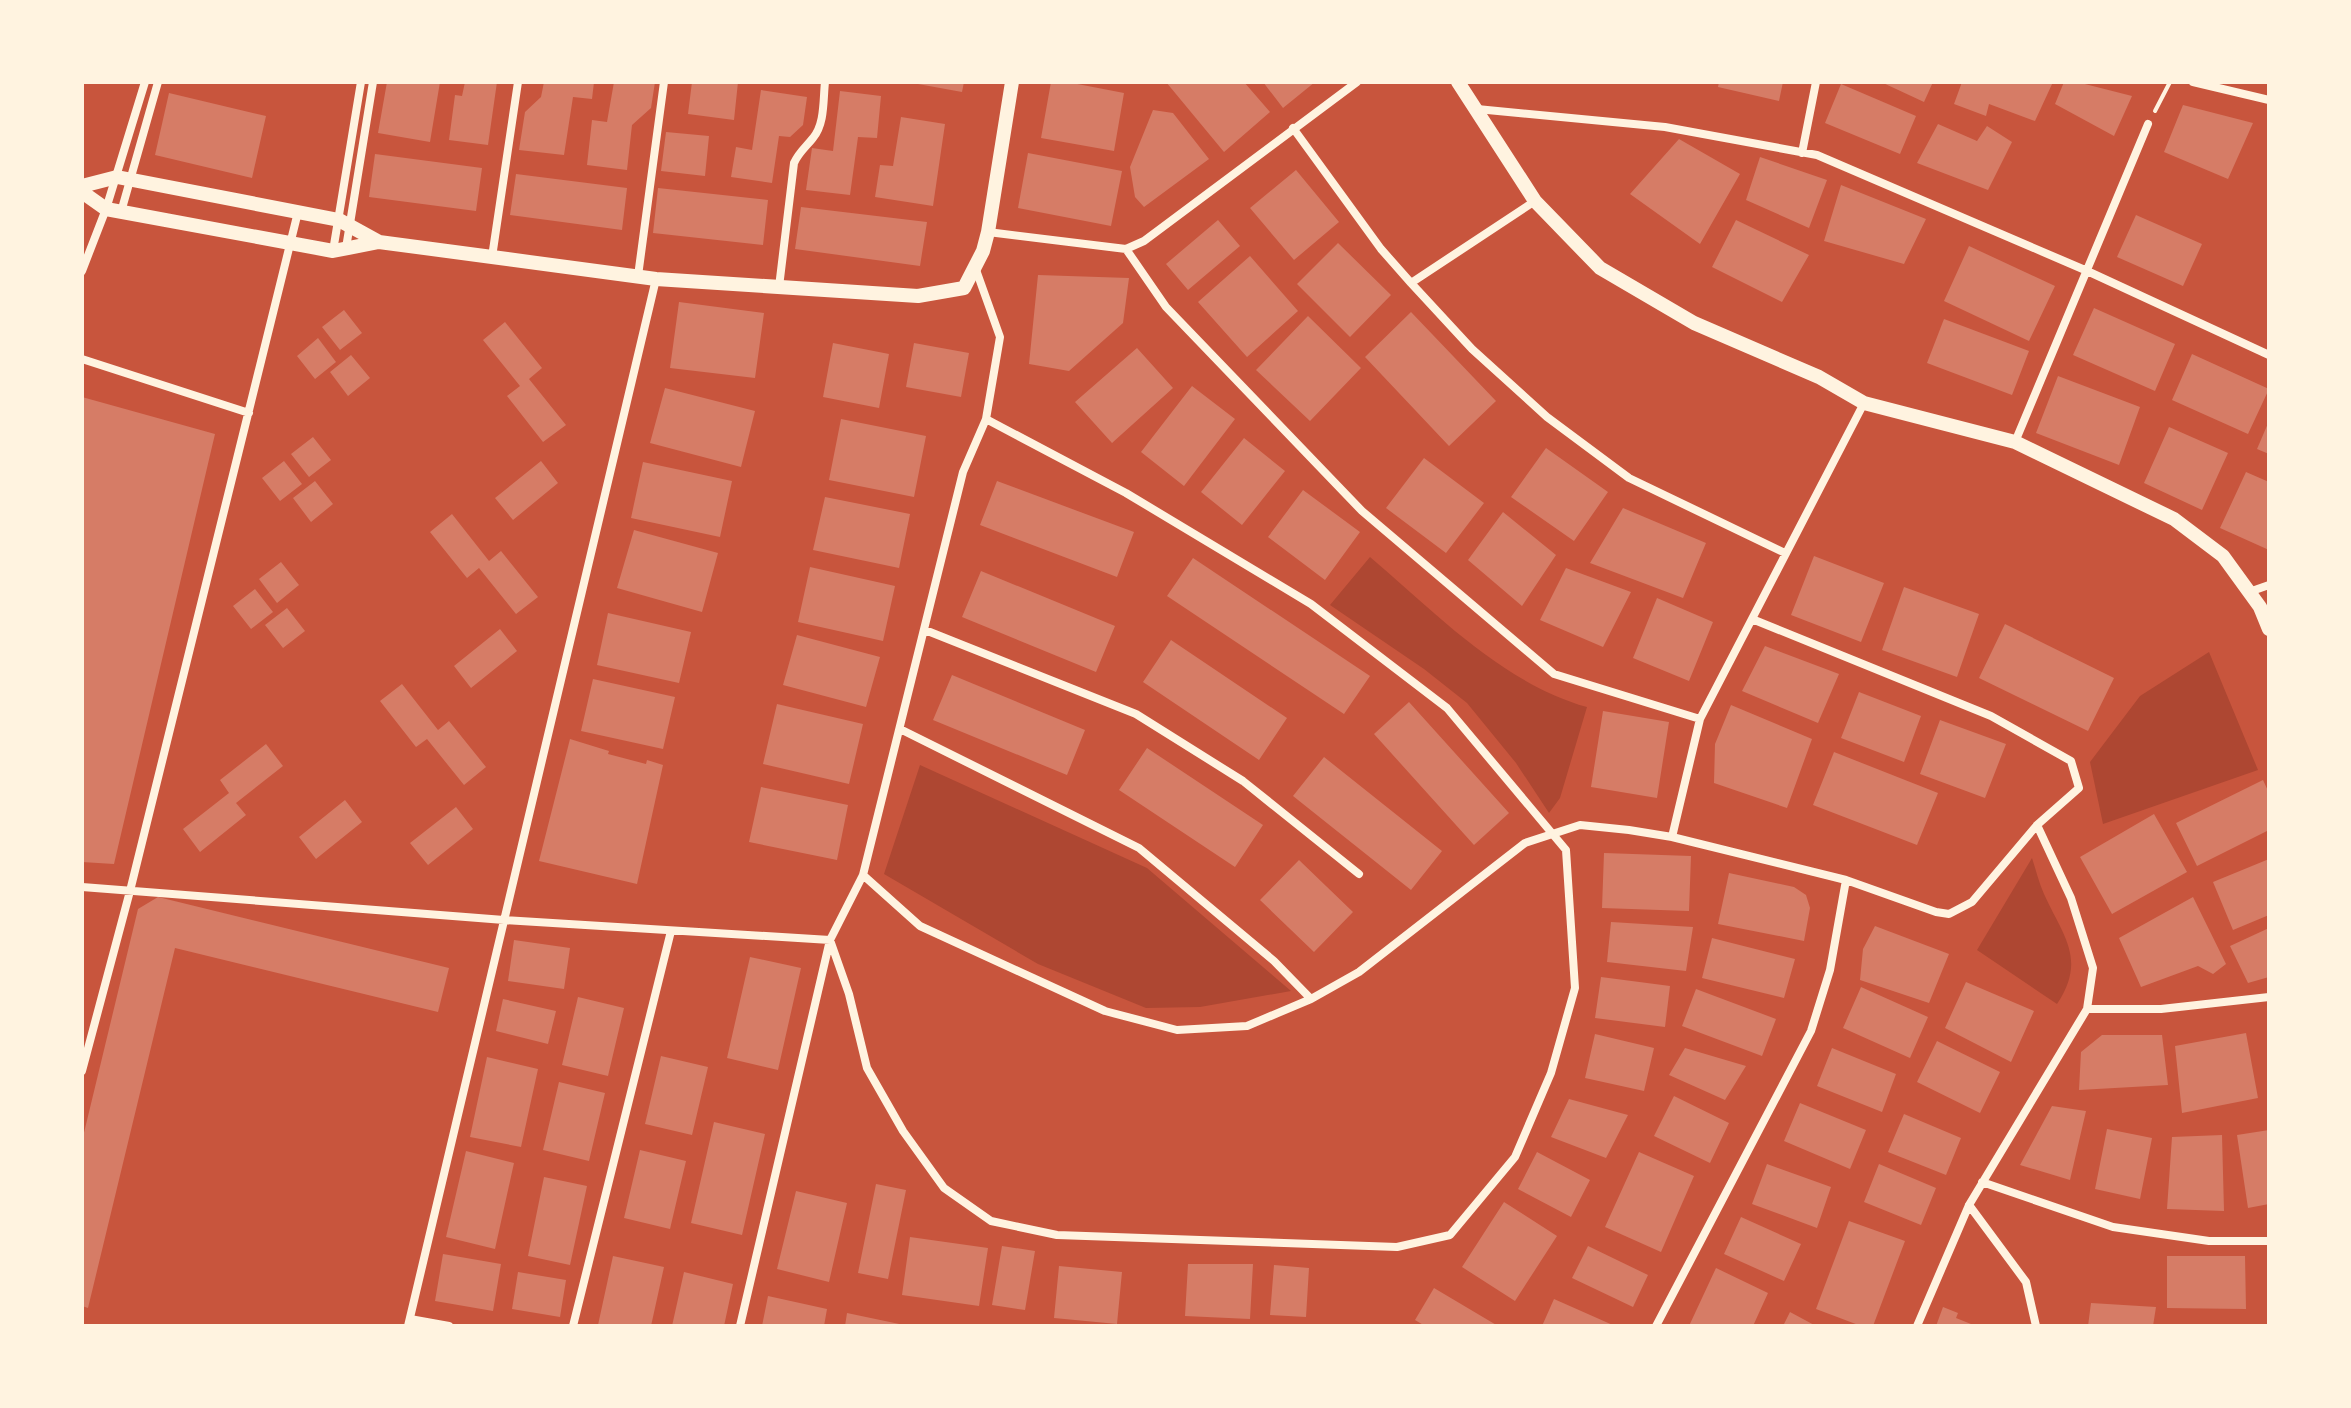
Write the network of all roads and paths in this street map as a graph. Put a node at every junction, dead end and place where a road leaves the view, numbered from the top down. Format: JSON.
{"nodes":[{"id":1,"x":145,"y":82,"type":"edge"},
{"id":2,"x":158,"y":82,"type":"edge"},
{"id":3,"x":361,"y":82,"type":"edge"},
{"id":4,"x":373,"y":82,"type":"edge"},
{"id":5,"x":518,"y":82,"type":"edge"},
{"id":6,"x":664,"y":82,"type":"edge"},
{"id":7,"x":825,"y":82,"type":"edge"},
{"id":8,"x":1012,"y":82,"type":"edge"},
{"id":9,"x":1357,"y":82,"type":"edge"},
{"id":10,"x":1458,"y":82,"type":"edge"},
{"id":11,"x":1816,"y":82,"type":"edge"},
{"id":12,"x":2170,"y":82,"type":"edge"},
{"id":13,"x":2193,"y":82,"type":"edge"},
{"id":14,"x":2269,"y":100,"type":"edge"},
{"id":15,"x":1477,"y":109,"type":"junction"},
{"id":16,"x":2148,"y":124,"type":"joint"},
{"id":17,"x":1293,"y":128,"type":"junction"},
{"id":18,"x":1802,"y":153,"type":"junction"},
{"id":19,"x":124,"y":178,"type":"junction"},
{"id":20,"x":82,"y":186,"type":"edge"},
{"id":21,"x":82,"y":192,"type":"edge"},
{"id":22,"x":1535,"y":201,"type":"junction"},
{"id":23,"x":114,"y":211,"type":"junction"},
{"id":24,"x":298,"y":212,"type":"junction"},
{"id":25,"x":344,"y":223,"type":"junction"},
{"id":26,"x":988,"y":232,"type":"junction"},
{"id":27,"x":379,"y":242,"type":"junction"},
{"id":28,"x":291,"y":243,"type":"junction"},
{"id":29,"x":1126,"y":249,"type":"junction"},
{"id":30,"x":340,"y":250,"type":"junction"},
{"id":31,"x":492,"y":257,"type":"junction"},
{"id":32,"x":975,"y":266,"type":"junction"},
{"id":33,"x":2085,"y":270,"type":"junction"},
{"id":34,"x":82,"y":271,"type":"edge"},
{"id":35,"x":638,"y":276,"type":"junction"},
{"id":36,"x":656,"y":279,"type":"junction"},
{"id":37,"x":1411,"y":283,"type":"junction"},
{"id":38,"x":779,"y":287,"type":"junction"},
{"id":39,"x":2269,"y":355,"type":"edge"},
{"id":40,"x":82,"y":359,"type":"edge"},
{"id":41,"x":1864,"y":403,"type":"junction"},
{"id":42,"x":249,"y":413,"type":"junction"},
{"id":43,"x":986,"y":419,"type":"junction"},
{"id":44,"x":2015,"y":442,"type":"junction"},
{"id":45,"x":1785,"y":553,"type":"junction"},
{"id":46,"x":2269,"y":585,"type":"edge"},
{"id":47,"x":2249,"y":592,"type":"junction"},
{"id":48,"x":1752,"y":619,"type":"junction"},
{"id":49,"x":2269,"y":629,"type":"edge"},
{"id":50,"x":925,"y":630,"type":"junction"},
{"id":51,"x":1700,"y":719,"type":"junction"},
{"id":52,"x":900,"y":729,"type":"junction"},
{"id":53,"x":2037,"y":825,"type":"junction"},
{"id":54,"x":1554,"y":833,"type":"junction"},
{"id":55,"x":1672,"y":837,"type":"junction"},
{"id":56,"x":1359,"y":874,"type":"dead end"},
{"id":57,"x":863,"y":875,"type":"junction"},
{"id":58,"x":1846,"y":880,"type":"junction"},
{"id":59,"x":82,"y":887,"type":"edge"},
{"id":60,"x":130,"y":891,"type":"junction"},
{"id":61,"x":504,"y":920,"type":"junction"},
{"id":62,"x":671,"y":931,"type":"junction"},
{"id":63,"x":830,"y":940,"type":"junction"},
{"id":64,"x":2269,"y":997,"type":"edge"},
{"id":65,"x":1311,"y":999,"type":"junction"},
{"id":66,"x":2087,"y":1009,"type":"junction"},
{"id":67,"x":82,"y":1071,"type":"edge"},
{"id":68,"x":1982,"y":1182,"type":"junction"},
{"id":69,"x":1969,"y":1205,"type":"junction"},
{"id":70,"x":2269,"y":1241,"type":"edge"},
{"id":71,"x":409,"y":1322,"type":"edge"},
{"id":72,"x":449,"y":1326,"type":"edge"},
{"id":73,"x":573,"y":1326,"type":"edge"},
{"id":74,"x":740,"y":1326,"type":"edge"},
{"id":75,"x":1656,"y":1326,"type":"edge"},
{"id":76,"x":1917,"y":1326,"type":"edge"},
{"id":77,"x":2036,"y":1326,"type":"edge"}],
"edges":[{"from":1,"to":19,"type":"street"},
{"from":2,"to":19,"type":"street"},
{"from":3,"to":25,"type":"street"},
{"from":4,"to":25,"type":"street"},
{"from":5,"to":31,"type":"street"},
{"from":6,"to":35,"type":"street"},
{"from":7,"to":38,"type":"street"},
{"from":8,"to":26,"type":"street"},
{"from":9,"to":17,"type":"street"},
{"from":10,"to":15,"type":"street"},
{"from":11,"to":18,"type":"street"},
{"from":12,"to":16,"type":"path"},
{"from":13,"to":14,"type":"street"},
{"from":15,"to":18,"type":"street"},
{"from":15,"to":22,"type":"street"},
{"from":16,"to":33,"type":"street"},
{"from":17,"to":29,"type":"street"},
{"from":17,"to":37,"type":"street"},
{"from":18,"to":33,"type":"street"},
{"from":19,"to":20,"type":"street"},
{"from":19,"to":23,"type":"street"},
{"from":19,"to":23,"type":"street"},
{"from":19,"to":24,"type":"street"},
{"from":21,"to":23,"type":"street"},
{"from":22,"to":37,"type":"street"},
{"from":22,"to":41,"type":"street"},
{"from":23,"to":28,"type":"street"},
{"from":23,"to":34,"type":"street"},
{"from":24,"to":25,"type":"street"},
{"from":24,"to":28,"type":"street"},
{"from":25,"to":27,"type":"street"},
{"from":25,"to":30,"type":"street"},
{"from":26,"to":29,"type":"street"},
{"from":26,"to":32,"type":"street"},
{"from":27,"to":30,"type":"street"},
{"from":27,"to":31,"type":"street"},
{"from":28,"to":30,"type":"street"},
{"from":28,"to":42,"type":"street"},
{"from":29,"to":51,"type":"street"},
{"from":31,"to":35,"type":"street"},
{"from":32,"to":38,"type":"street"},
{"from":32,"to":43,"type":"street"},
{"from":33,"to":39,"type":"street"},
{"from":33,"to":44,"type":"street"},
{"from":35,"to":36,"type":"street"},
{"from":36,"to":38,"type":"street"},
{"from":36,"to":61,"type":"street"},
{"from":37,"to":45,"type":"street"},
{"from":40,"to":42,"type":"street"},
{"from":41,"to":44,"type":"street"},
{"from":41,"to":45,"type":"street"},
{"from":42,"to":60,"type":"street"},
{"from":43,"to":50,"type":"street"},
{"from":43,"to":54,"type":"street"},
{"from":44,"to":47,"type":"street"},
{"from":45,"to":48,"type":"street"},
{"from":46,"to":47,"type":"street"},
{"from":47,"to":49,"type":"street"},
{"from":48,"to":51,"type":"street"},
{"from":48,"to":53,"type":"street"},
{"from":50,"to":52,"type":"street"},
{"from":50,"to":56,"type":"street"},
{"from":51,"to":55,"type":"street"},
{"from":52,"to":57,"type":"street"},
{"from":52,"to":65,"type":"street"},
{"from":53,"to":58,"type":"street"},
{"from":53,"to":66,"type":"street"},
{"from":54,"to":55,"type":"street"},
{"from":54,"to":63,"type":"street"},
{"from":54,"to":65,"type":"street"},
{"from":55,"to":58,"type":"street"},
{"from":57,"to":63,"type":"street"},
{"from":57,"to":65,"type":"street"},
{"from":58,"to":75,"type":"street"},
{"from":59,"to":60,"type":"street"},
{"from":60,"to":61,"type":"street"},
{"from":60,"to":67,"type":"street"},
{"from":61,"to":62,"type":"street"},
{"from":61,"to":71,"type":"street"},
{"from":62,"to":63,"type":"street"},
{"from":62,"to":73,"type":"street"},
{"from":63,"to":74,"type":"street"},
{"from":64,"to":66,"type":"street"},
{"from":66,"to":68,"type":"street"},
{"from":68,"to":69,"type":"street"},
{"from":68,"to":70,"type":"street"},
{"from":69,"to":76,"type":"street"},
{"from":69,"to":77,"type":"street"},
{"from":71,"to":72,"type":"street"}]}
